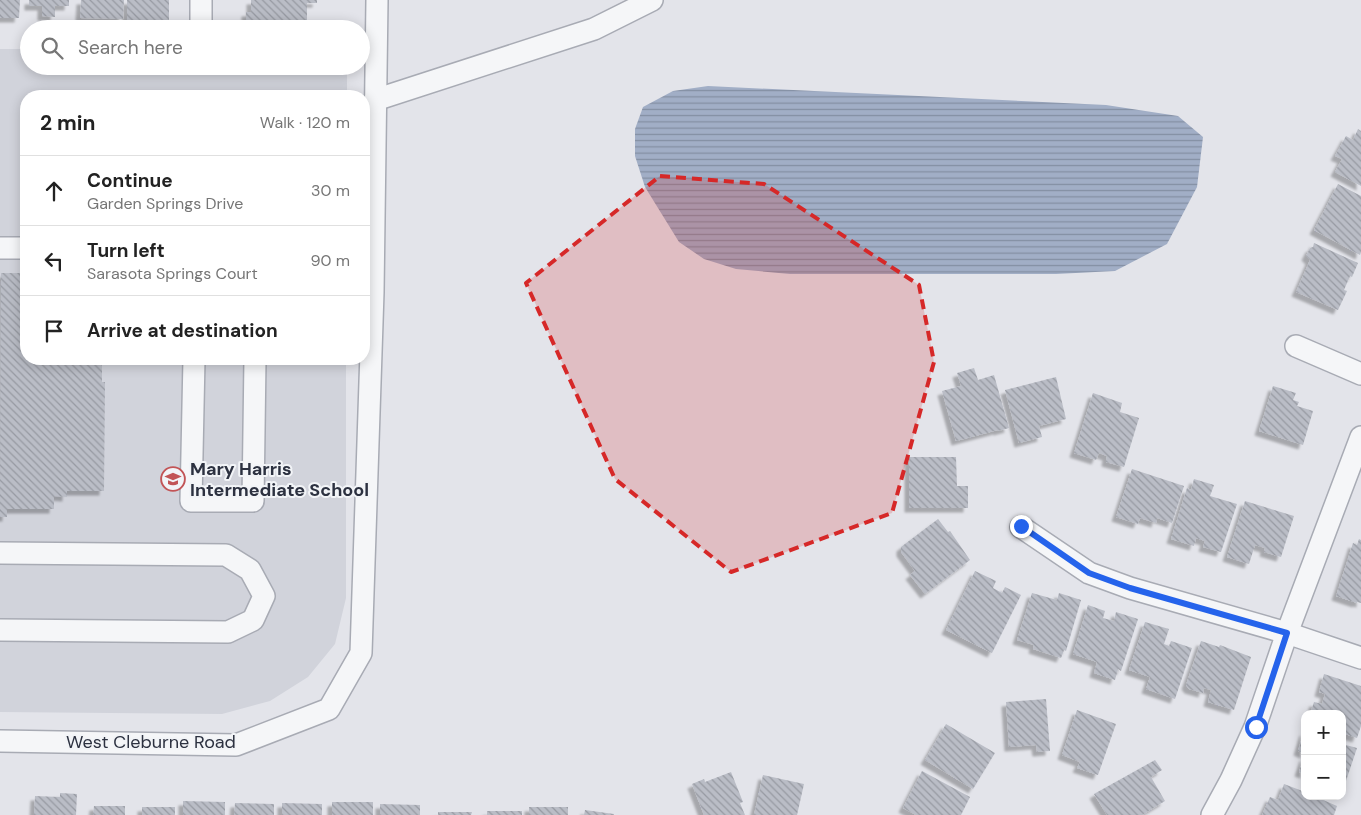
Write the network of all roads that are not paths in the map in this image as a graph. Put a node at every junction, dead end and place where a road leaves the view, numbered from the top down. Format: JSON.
{"nodes":[{"id":1,"x":201,"y":0,"type":"edge"},
{"id":2,"x":377,"y":0,"type":"edge"},
{"id":3,"x":652,"y":0,"type":"edge"},
{"id":4,"x":201,"y":20,"type":"edge"},
{"id":5,"x":375,"y":100,"type":"junction"},
{"id":6,"x":370,"y":196,"type":"edge"},
{"id":7,"x":0,"y":248,"type":"edge"},
{"id":8,"x":20,"y":248,"type":"edge"},
{"id":9,"x":1296,"y":346,"type":"dead end"},
{"id":10,"x":194,"y":365,"type":"edge"},
{"id":11,"x":255,"y":365,"type":"edge"},
{"id":12,"x":366,"y":365,"type":"edge"},
{"id":13,"x":1361,"y":374,"type":"edge"},
{"id":14,"x":1361,"y":437,"type":"edge"},
{"id":15,"x":1021,"y":526,"type":"dead end"},
{"id":16,"x":0,"y":553,"type":"edge"},
{"id":17,"x":0,"y":630,"type":"edge"},
{"id":18,"x":1287,"y":633,"type":"junction"},
{"id":19,"x":1361,"y":658,"type":"edge"},
{"id":20,"x":0,"y":741,"type":"edge"},
{"id":21,"x":1212,"y":815,"type":"edge"}],
"edges":[{"from":1,"to":4,"type":"street"},
{"from":2,"to":5,"type":"street","name":"West Cleburne Road"},
{"from":3,"to":5,"type":"street"},
{"from":5,"to":6,"type":"street","name":"West Cleburne Road"},
{"from":7,"to":8,"type":"street"},
{"from":9,"to":13,"type":"street"},
{"from":10,"to":11,"type":"street"},
{"from":12,"to":20,"type":"street","name":"West Cleburne Road"},
{"from":14,"to":18,"type":"street"},
{"from":15,"to":18,"type":"street"},
{"from":16,"to":17,"type":"street"},
{"from":18,"to":19,"type":"street"},
{"from":18,"to":21,"type":"street"}]}
